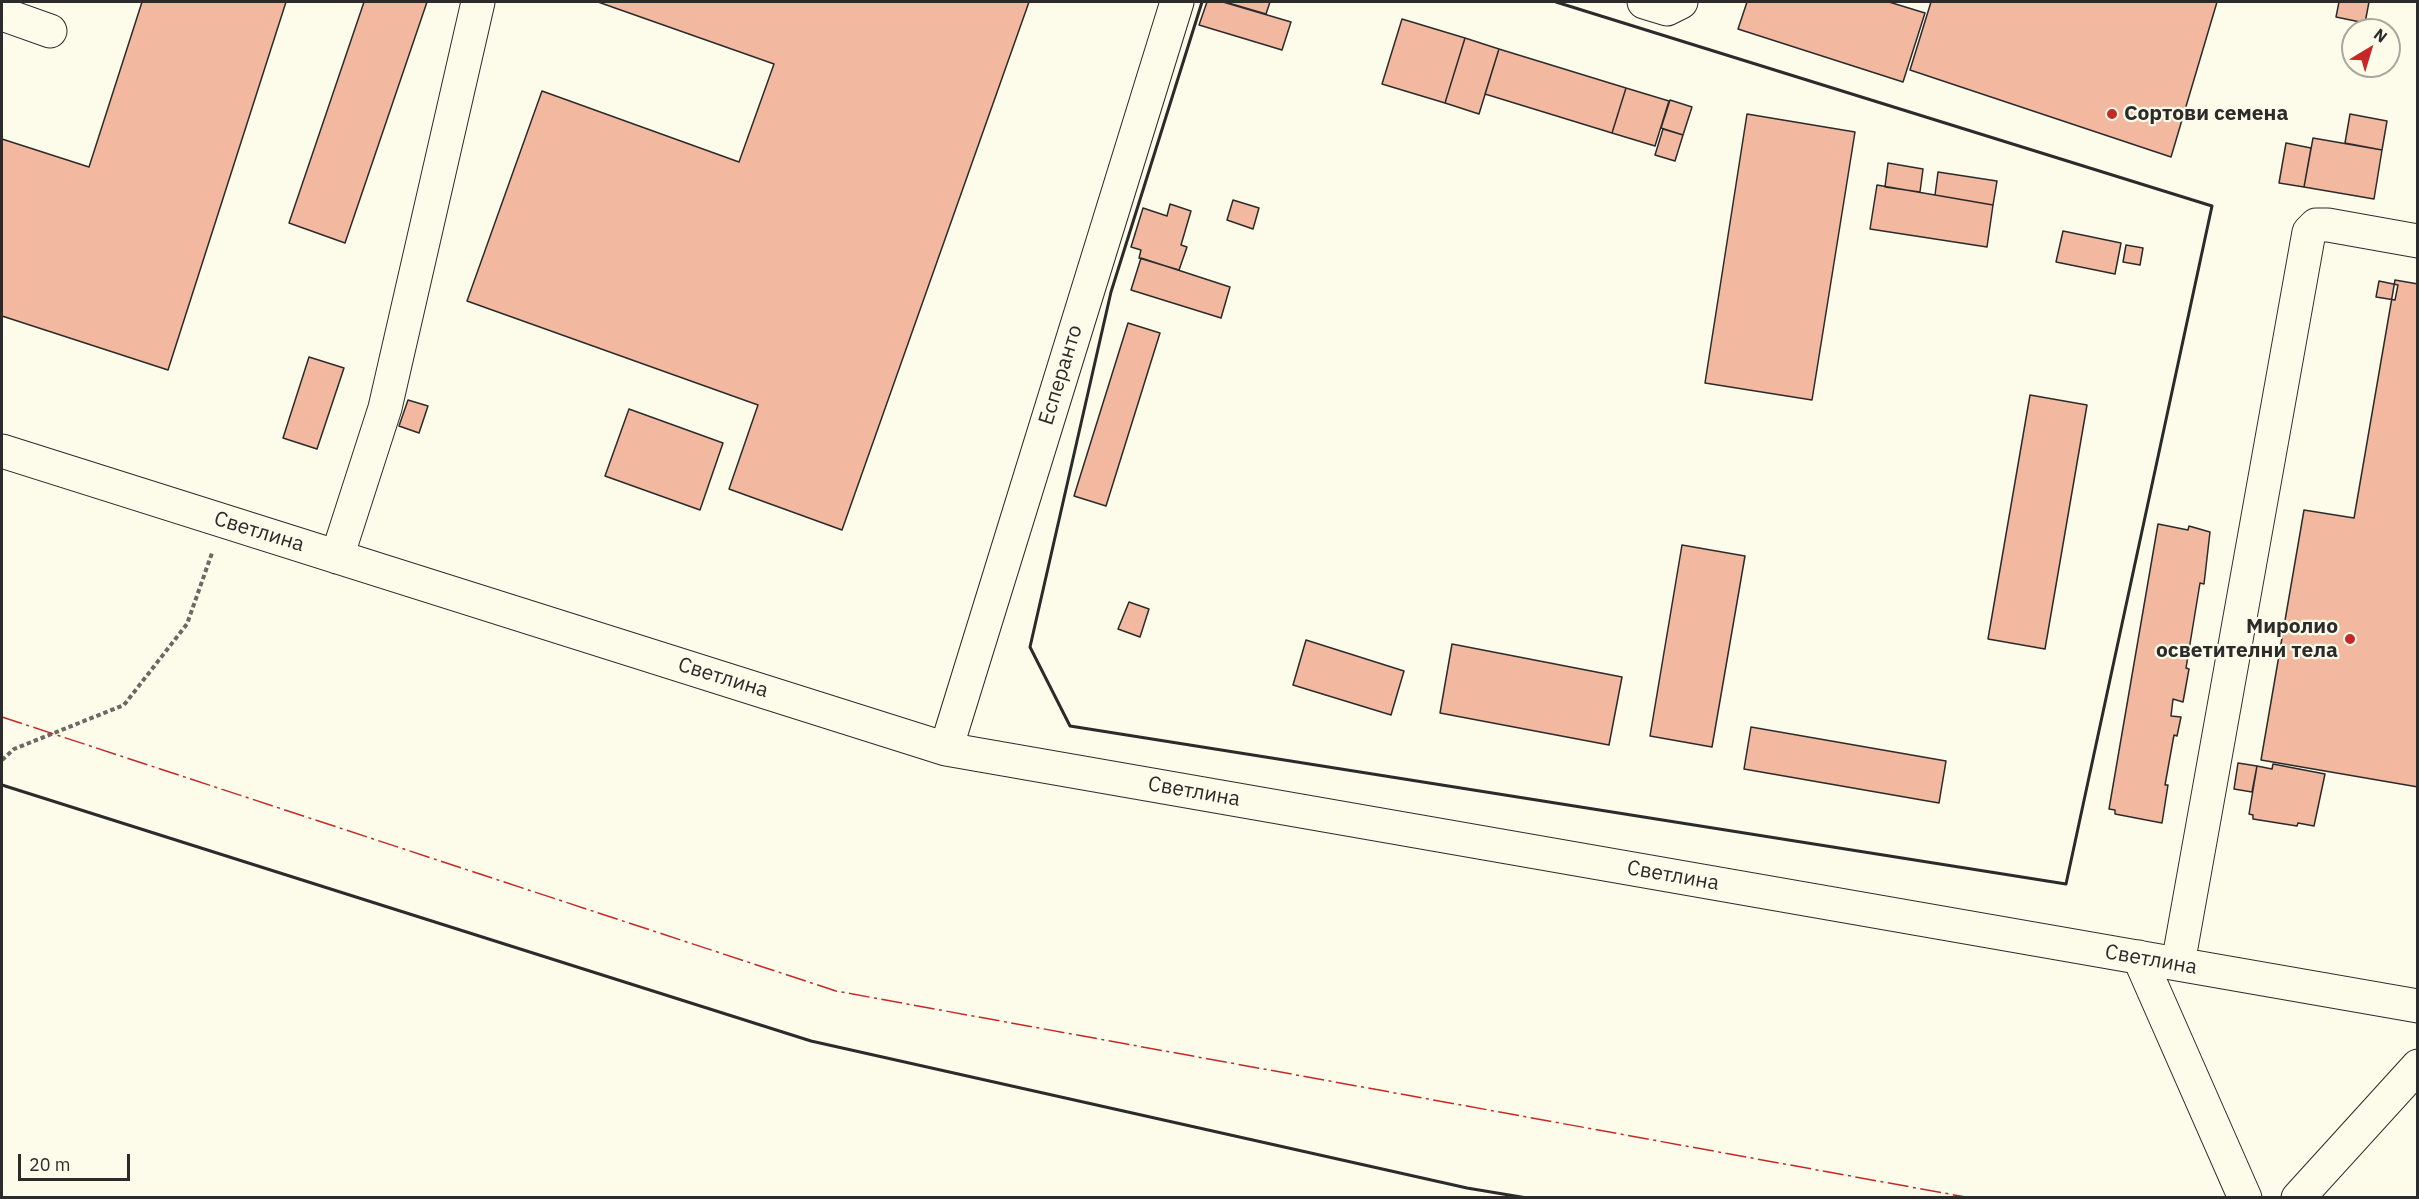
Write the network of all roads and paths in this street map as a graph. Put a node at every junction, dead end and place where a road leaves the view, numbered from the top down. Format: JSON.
{"nodes":[{"id":1,"x":478,"y":2,"type":"edge"},
{"id":2,"x":1177,"y":2,"type":"edge"},
{"id":3,"x":1644,"y":2,"type":"edge"},
{"id":4,"x":1681,"y":2,"type":"edge"},
{"id":5,"x":2,"y":14,"type":"edge"},
{"id":6,"x":50,"y":31,"type":"dead end"},
{"id":7,"x":2418,"y":241,"type":"edge"},
{"id":8,"x":2,"y":450,"type":"edge"},
{"id":9,"x":223,"y":521,"type":"junction"},
{"id":10,"x":337,"y":557,"type":"junction"},
{"id":11,"x":946,"y":749,"type":"junction"},
{"id":12,"x":2,"y":760,"type":"edge"},
{"id":13,"x":2139,"y":957,"type":"junction"},
{"id":14,"x":2178,"y":964,"type":"junction"},
{"id":15,"x":2418,"y":1006,"type":"edge"},
{"id":16,"x":2418,"y":1066,"type":"edge"},
{"id":17,"x":2245,"y":1197,"type":"edge"},
{"id":18,"x":2298,"y":1197,"type":"edge"}],
"edges":[{"from":1,"to":10,"type":"street"},
{"from":2,"to":11,"type":"street","name":"Есперанто"},
{"from":3,"to":4,"type":"street"},
{"from":5,"to":6,"type":"street"},
{"from":7,"to":14,"type":"street"},
{"from":8,"to":9,"type":"street","name":"Светлина"},
{"from":9,"to":10,"type":"street","name":"Светлина"},
{"from":9,"to":12,"type":"path"},
{"from":10,"to":11,"type":"street","name":"Светлина"},
{"from":11,"to":13,"type":"street","name":"Светлина"},
{"from":13,"to":14,"type":"street","name":"Светлина"},
{"from":13,"to":17,"type":"street"},
{"from":14,"to":15,"type":"street","name":"Светлина"},
{"from":16,"to":18,"type":"street"}]}
